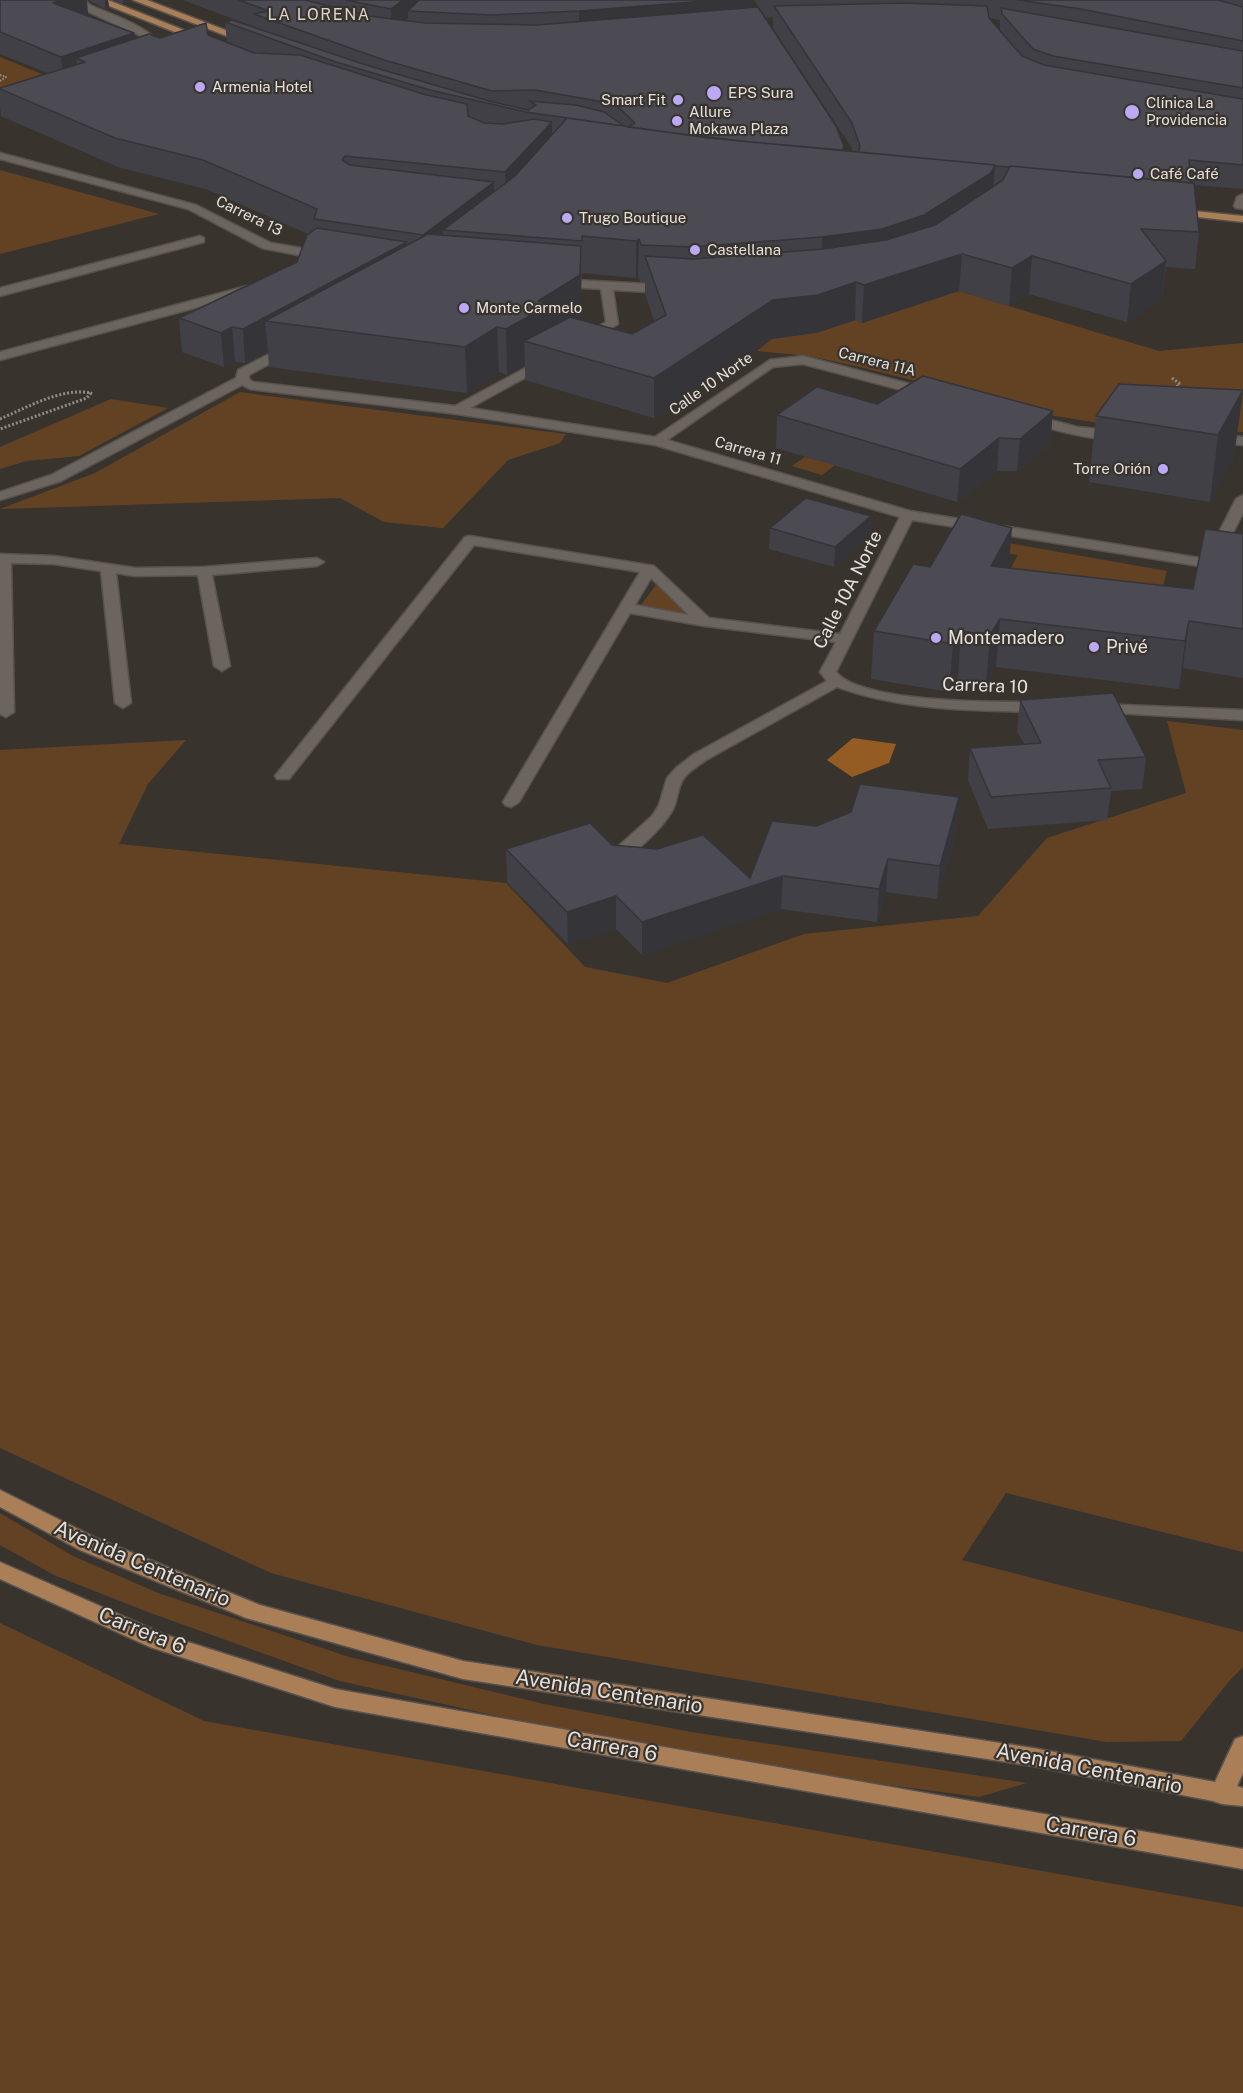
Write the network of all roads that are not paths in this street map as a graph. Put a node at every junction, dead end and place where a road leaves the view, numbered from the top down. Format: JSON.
{"nodes":[{"id":1,"x":80,"y":0,"type":"edge"},
{"id":2,"x":99,"y":0,"type":"edge"},
{"id":3,"x":138,"y":0,"type":"edge"},
{"id":4,"x":214,"y":43,"type":"edge"},
{"id":5,"x":262,"y":46,"type":"edge"},
{"id":6,"x":145,"y":58,"type":"edge"},
{"id":7,"x":0,"y":156,"type":"edge"},
{"id":8,"x":1170,"y":200,"type":"edge"},
{"id":9,"x":1242,"y":203,"type":"edge"},
{"id":10,"x":1162,"y":211,"type":"edge"},
{"id":11,"x":1243,"y":219,"type":"edge"},
{"id":12,"x":200,"y":240,"type":"dead end"},
{"id":13,"x":317,"y":254,"type":"junction"},
{"id":14,"x":339,"y":258,"type":"edge"},
{"id":15,"x":302,"y":265,"type":"edge"},
{"id":16,"x":540,"y":281,"type":"edge"},
{"id":17,"x":607,"y":287,"type":"junction"},
{"id":18,"x":257,"y":288,"type":"edge"},
{"id":19,"x":682,"y":290,"type":"edge"},
{"id":20,"x":0,"y":292,"type":"edge"},
{"id":21,"x":304,"y":339,"type":"edge"},
{"id":22,"x":2,"y":353,"type":"edge"},
{"id":23,"x":786,"y":360,"type":"joint"},
{"id":24,"x":242,"y":380,"type":"junction"},
{"id":25,"x":940,"y":396,"type":"edge"},
{"id":26,"x":457,"y":411,"type":"junction"},
{"id":27,"x":1020,"y":416,"type":"edge"},
{"id":28,"x":1134,"y":436,"type":"edge"},
{"id":29,"x":1198,"y":439,"type":"edge"},
{"id":30,"x":657,"y":441,"type":"junction"},
{"id":31,"x":1243,"y":441,"type":"edge"},
{"id":32,"x":0,"y":496,"type":"edge"},
{"id":33,"x":1243,"y":500,"type":"edge"},
{"id":34,"x":908,"y":515,"type":"junction"},
{"id":35,"x":2,"y":558,"type":"edge"},
{"id":36,"x":317,"y":562,"type":"dead end"},
{"id":37,"x":1210,"y":564,"type":"junction"},
{"id":38,"x":108,"y":567,"type":"junction"},
{"id":39,"x":649,"y":568,"type":"junction"},
{"id":40,"x":1243,"y":569,"type":"edge"},
{"id":41,"x":204,"y":571,"type":"junction"},
{"id":42,"x":625,"y":608,"type":"junction"},
{"id":43,"x":705,"y":622,"type":"junction"},
{"id":44,"x":846,"y":639,"type":"junction"},
{"id":45,"x":222,"y":666,"type":"dead end"},
{"id":46,"x":836,"y":682,"type":"junction"},
{"id":47,"x":123,"y":703,"type":"dead end"},
{"id":48,"x":1054,"y":708,"type":"edge"},
{"id":49,"x":1088,"y":708,"type":"edge"},
{"id":50,"x":6,"y":712,"type":"dead end"},
{"id":51,"x":1243,"y":716,"type":"edge"},
{"id":52,"x":283,"y":776,"type":"dead end"},
{"id":53,"x":511,"y":802,"type":"dead end"},
{"id":54,"x":610,"y":861,"type":"edge"},
{"id":55,"x":0,"y":1498,"type":"edge"},
{"id":56,"x":0,"y":1570,"type":"edge"},
{"id":57,"x":1243,"y":1745,"type":"edge"},
{"id":58,"x":1233,"y":1796,"type":"edge"},
{"id":59,"x":1243,"y":1859,"type":"edge"}],
"edges":[{"from":1,"to":6,"type":"street"},
{"from":2,"to":4,"type":"main road"},
{"from":3,"to":5,"type":"main road"},
{"from":7,"to":13,"type":"street","name":"Carrera 13"},
{"from":8,"to":9,"type":"main road"},
{"from":10,"to":11,"type":"main road"},
{"from":12,"to":20,"type":"street"},
{"from":13,"to":14,"type":"street","name":"Carrera 13"},
{"from":13,"to":15,"type":"street"},
{"from":16,"to":17,"type":"street"},
{"from":17,"to":19,"type":"street"},
{"from":17,"to":26,"type":"street"},
{"from":18,"to":22,"type":"street"},
{"from":21,"to":24,"type":"street"},
{"from":23,"to":25,"type":"street","name":"Carrera 11A"},
{"from":23,"to":30,"type":"street","name":"Calle 10 Norte"},
{"from":24,"to":26,"type":"street","name":"Carrera 11"},
{"from":24,"to":32,"type":"street"},
{"from":26,"to":30,"type":"street","name":"Carrera 11"},
{"from":27,"to":28,"type":"street"},
{"from":29,"to":31,"type":"street"},
{"from":30,"to":34,"type":"street","name":"Carrera 11"},
{"from":33,"to":37,"type":"street"},
{"from":34,"to":37,"type":"street","name":"Carrera 11"},
{"from":34,"to":44,"type":"street","name":"Calle 10A Norte"},
{"from":35,"to":38,"type":"street"},
{"from":35,"to":50,"type":"street"},
{"from":36,"to":41,"type":"street"},
{"from":37,"to":40,"type":"street","name":"Carrera 11"},
{"from":38,"to":41,"type":"street"},
{"from":38,"to":47,"type":"street"},
{"from":39,"to":42,"type":"street"},
{"from":39,"to":43,"type":"street"},
{"from":39,"to":52,"type":"street"},
{"from":41,"to":45,"type":"street"},
{"from":42,"to":43,"type":"street"},
{"from":42,"to":53,"type":"street"},
{"from":43,"to":44,"type":"street"},
{"from":44,"to":46,"type":"street","name":"Calle 10A Norte"},
{"from":46,"to":48,"type":"street","name":"Carrera 10"},
{"from":46,"to":54,"type":"street"},
{"from":49,"to":51,"type":"street"},
{"from":55,"to":58,"type":"main road","name":"Avenida Centenario"},
{"from":56,"to":59,"type":"main road","name":"Carrera 6"},
{"from":57,"to":58,"type":"main road"}]}
